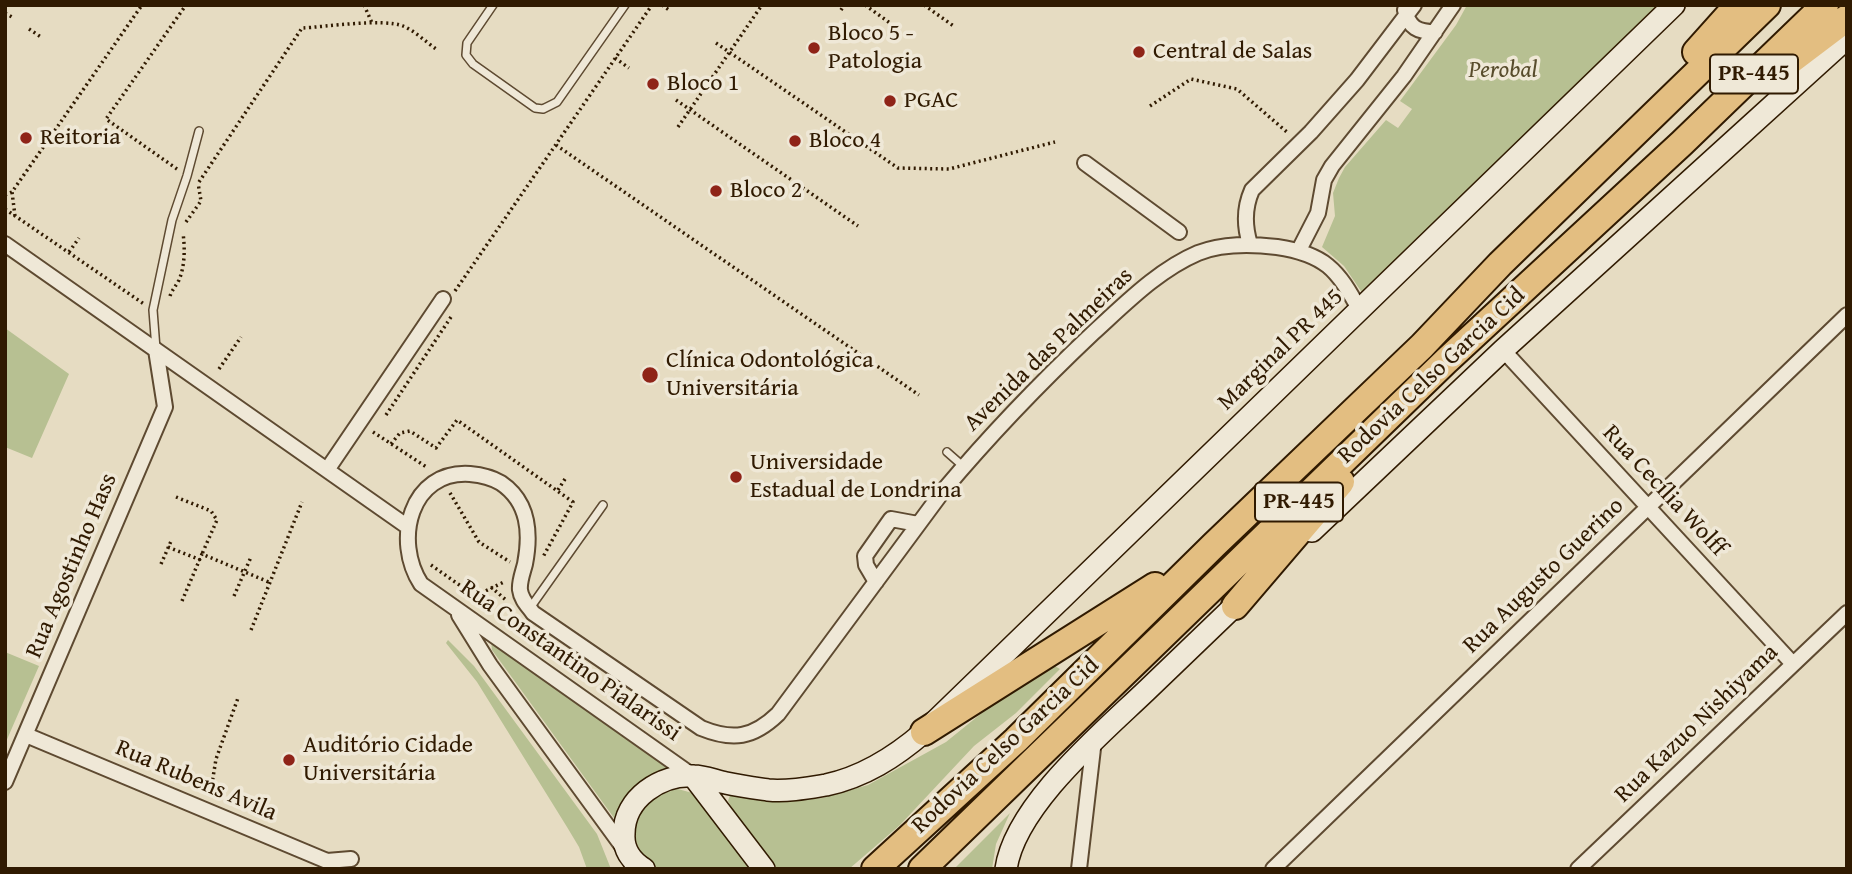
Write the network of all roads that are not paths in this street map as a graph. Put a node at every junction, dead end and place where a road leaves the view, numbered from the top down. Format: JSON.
{"nodes":[{"id":1,"x":493,"y":5,"type":"edge"},
{"id":2,"x":625,"y":5,"type":"edge"},
{"id":3,"x":1453,"y":5,"type":"edge"},
{"id":4,"x":1674,"y":5,"type":"edge"},
{"id":5,"x":1738,"y":5,"type":"edge"},
{"id":6,"x":1767,"y":5,"type":"edge"},
{"id":7,"x":1825,"y":5,"type":"edge"},
{"id":8,"x":1408,"y":9,"type":"edge"},
{"id":9,"x":1847,"y":18,"type":"edge"},
{"id":10,"x":1435,"y":32,"type":"junction"},
{"id":11,"x":1847,"y":38,"type":"edge"},
{"id":12,"x":199,"y":131,"type":"dead end"},
{"id":13,"x":1682,"y":143,"type":"junction"},
{"id":14,"x":1085,"y":163,"type":"dead end"},
{"id":15,"x":1179,"y":232,"type":"dead end"},
{"id":16,"x":5,"y":244,"type":"edge"},
{"id":17,"x":1250,"y":244,"type":"junction"},
{"id":18,"x":1299,"y":250,"type":"junction"},
{"id":19,"x":1500,"y":264,"type":"junction"},
{"id":20,"x":449,"y":295,"type":"road end"},
{"id":21,"x":1360,"y":311,"type":"junction"},
{"id":22,"x":1847,"y":316,"type":"edge"},
{"id":23,"x":156,"y":350,"type":"junction"},
{"id":24,"x":1503,"y":350,"type":"junction"},
{"id":25,"x":1446,"y":361,"type":"junction"},
{"id":26,"x":947,"y":452,"type":"dead end"},
{"id":27,"x":964,"y":467,"type":"junction"},
{"id":28,"x":327,"y":470,"type":"junction"},
{"id":29,"x":603,"y":505,"type":"dead end"},
{"id":30,"x":1648,"y":507,"type":"junction"},
{"id":31,"x":918,"y":524,"type":"junction"},
{"id":32,"x":408,"y":527,"type":"junction"},
{"id":33,"x":1214,"y":545,"type":"junction"},
{"id":34,"x":876,"y":582,"type":"junction"},
{"id":35,"x":1235,"y":606,"type":"junction"},
{"id":36,"x":455,"y":608,"type":"junction"},
{"id":37,"x":530,"y":608,"type":"junction"},
{"id":38,"x":1847,"y":613,"type":"edge"},
{"id":39,"x":1793,"y":664,"type":"junction"},
{"id":40,"x":924,"y":733,"type":"junction"},
{"id":41,"x":26,"y":735,"type":"junction"},
{"id":42,"x":1094,"y":740,"type":"junction"},
{"id":43,"x":693,"y":776,"type":"junction"},
{"id":44,"x":5,"y":782,"type":"edge"},
{"id":45,"x":351,"y":859,"type":"dead end"},
{"id":46,"x":634,"y":865,"type":"edge"},
{"id":47,"x":764,"y":869,"type":"edge"},
{"id":48,"x":875,"y":869,"type":"edge"},
{"id":49,"x":922,"y":869,"type":"edge"},
{"id":50,"x":1006,"y":869,"type":"edge"},
{"id":51,"x":1079,"y":869,"type":"edge"},
{"id":52,"x":1273,"y":869,"type":"edge"},
{"id":53,"x":1578,"y":869,"type":"edge"}],
"edges":[{"from":1,"to":2,"type":"lane"},
{"from":3,"to":10,"type":"street"},
{"from":4,"to":21,"type":"street","name":"Marginal PR 445"},
{"from":5,"to":19,"type":"highway"},
{"from":6,"to":19,"type":"highway","name":"Rodovia Celso Garcia Cid","number":"PR-445"},
{"from":7,"to":13,"type":"highway","name":"Rodovia Celso Garcia Cid","number":"PR-445"},
{"from":8,"to":10,"type":"street"},
{"from":8,"to":17,"type":"street"},
{"from":9,"to":13,"type":"highway"},
{"from":10,"to":18,"type":"street"},
{"from":11,"to":24,"type":"street","number":"PR-445"},
{"from":12,"to":23,"type":"lane"},
{"from":13,"to":25,"type":"highway","name":"Rodovia Celso Garcia Cid","number":"PR-445"},
{"from":14,"to":15,"type":"street"},
{"from":16,"to":23,"type":"street"},
{"from":17,"to":18,"type":"street","name":"Avenida das Palmeiras"},
{"from":17,"to":27,"type":"street","name":"Avenida das Palmeiras"},
{"from":18,"to":21,"type":"street"},
{"from":19,"to":33,"type":"highway","name":"Rodovia Celso Garcia Cid","number":"PR-445"},
{"from":20,"to":28,"type":"street"},
{"from":21,"to":40,"type":"street","name":"Marginal PR 445"},
{"from":22,"to":30,"type":"street","name":"Rua Augusto Guerino"},
{"from":23,"to":28,"type":"street"},
{"from":23,"to":41,"type":"street","name":"Rua Agostinho Hass"},
{"from":24,"to":30,"type":"street","name":"Rua Cecília Wolff"},
{"from":24,"to":35,"type":"street","number":"PR-445"},
{"from":25,"to":35,"type":"highway"},
{"from":25,"to":49,"type":"highway","name":"Rodovia Celso Garcia Cid","number":"PR-445"},
{"from":26,"to":27,"type":"lane"},
{"from":27,"to":31,"type":"street","name":"Avenida das Palmeiras"},
{"from":28,"to":32,"type":"street"},
{"from":29,"to":37,"type":"lane"},
{"from":30,"to":39,"type":"street","name":"Rua Cecília Wolff"},
{"from":30,"to":52,"type":"street","name":"Rua Augusto Guerino"},
{"from":31,"to":34,"type":"street","name":"Avenida das Palmeiras"},
{"from":31,"to":34,"type":"street"},
{"from":32,"to":36,"type":"street","name":"Rua Constantino Pialarissi"},
{"from":32,"to":37,"type":"street"},
{"from":33,"to":40,"type":"highway"},
{"from":33,"to":48,"type":"highway","name":"Rodovia Celso Garcia Cid","number":"PR-445"},
{"from":34,"to":37,"type":"street","name":"Avenida das Palmeiras"},
{"from":35,"to":42,"type":"street","number":"PR-445"},
{"from":36,"to":43,"type":"street","name":"Rua Constantino Pialarissi"},
{"from":36,"to":46,"type":"street"},
{"from":38,"to":39,"type":"street","name":"Rua Kazuo Nishiyama"},
{"from":39,"to":53,"type":"street","name":"Rua Kazuo Nishiyama"},
{"from":40,"to":43,"type":"street","name":"Marginal PR 445"},
{"from":41,"to":44,"type":"street","name":"Rua Agostinho Hass"},
{"from":41,"to":45,"type":"street","name":"Rua Rubens Avila"},
{"from":42,"to":50,"type":"street","number":"PR-445"},
{"from":42,"to":51,"type":"street"},
{"from":43,"to":46,"type":"street"},
{"from":43,"to":47,"type":"street"}]}
